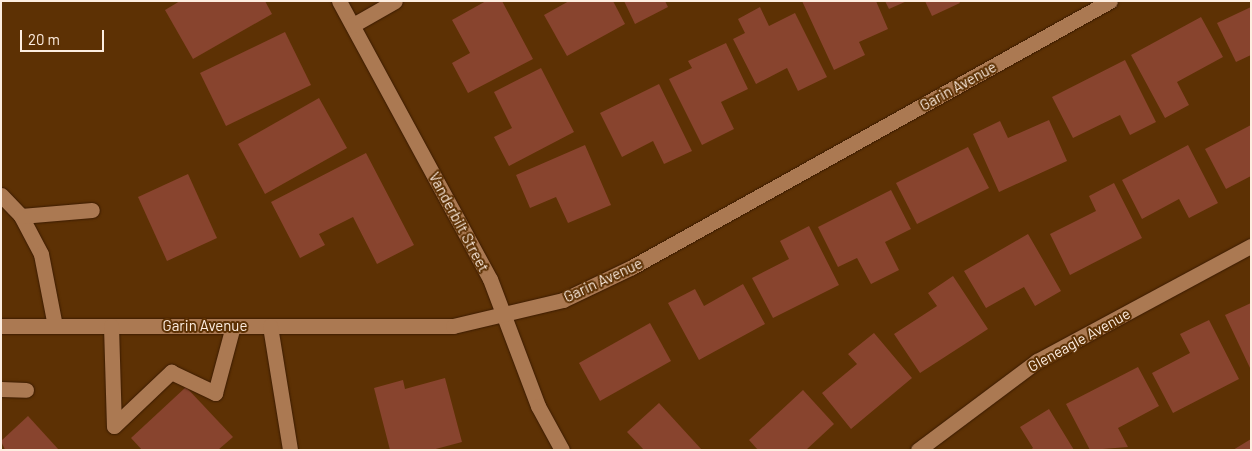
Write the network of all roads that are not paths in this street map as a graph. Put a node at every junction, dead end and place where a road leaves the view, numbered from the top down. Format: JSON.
{"nodes":[{"id":1,"x":340,"y":1,"type":"edge"},
{"id":2,"x":395,"y":1,"type":"edge"},
{"id":3,"x":1110,"y":1,"type":"edge"},
{"id":4,"x":353,"y":25,"type":"junction"},
{"id":5,"x":1,"y":194,"type":"edge"},
{"id":6,"x":92,"y":210,"type":"dead end"},
{"id":7,"x":21,"y":216,"type":"junction"},
{"id":8,"x":1251,"y":246,"type":"edge"},
{"id":9,"x":503,"y":314,"type":"junction"},
{"id":10,"x":1,"y":326,"type":"edge"},
{"id":11,"x":55,"y":326,"type":"junction"},
{"id":12,"x":111,"y":326,"type":"junction"},
{"id":13,"x":233,"y":326,"type":"junction"},
{"id":14,"x":270,"y":326,"type":"junction"},
{"id":15,"x":1,"y":389,"type":"edge"},
{"id":16,"x":26,"y":390,"type":"dead end"},
{"id":17,"x":290,"y":450,"type":"edge"},
{"id":18,"x":562,"y":450,"type":"edge"},
{"id":19,"x":918,"y":450,"type":"edge"}],
"edges":[{"from":1,"to":4,"type":"street","name":"Vanderbilt Street"},
{"from":2,"to":4,"type":"street"},
{"from":3,"to":9,"type":"street","name":"Garin Avenue"},
{"from":4,"to":9,"type":"street","name":"Vanderbilt Street"},
{"from":5,"to":7,"type":"street"},
{"from":6,"to":7,"type":"street"},
{"from":7,"to":11,"type":"street"},
{"from":8,"to":19,"type":"street","name":"Gleneagle Avenue"},
{"from":9,"to":14,"type":"street","name":"Garin Avenue"},
{"from":9,"to":18,"type":"street","name":"Vanderbilt Street"},
{"from":10,"to":11,"type":"street","name":"Garin Avenue"},
{"from":11,"to":12,"type":"street","name":"Garin Avenue"},
{"from":12,"to":13,"type":"street","name":"Garin Avenue"},
{"from":12,"to":13,"type":"street"},
{"from":13,"to":14,"type":"street","name":"Garin Avenue"},
{"from":14,"to":17,"type":"street"},
{"from":15,"to":16,"type":"street"}]}
